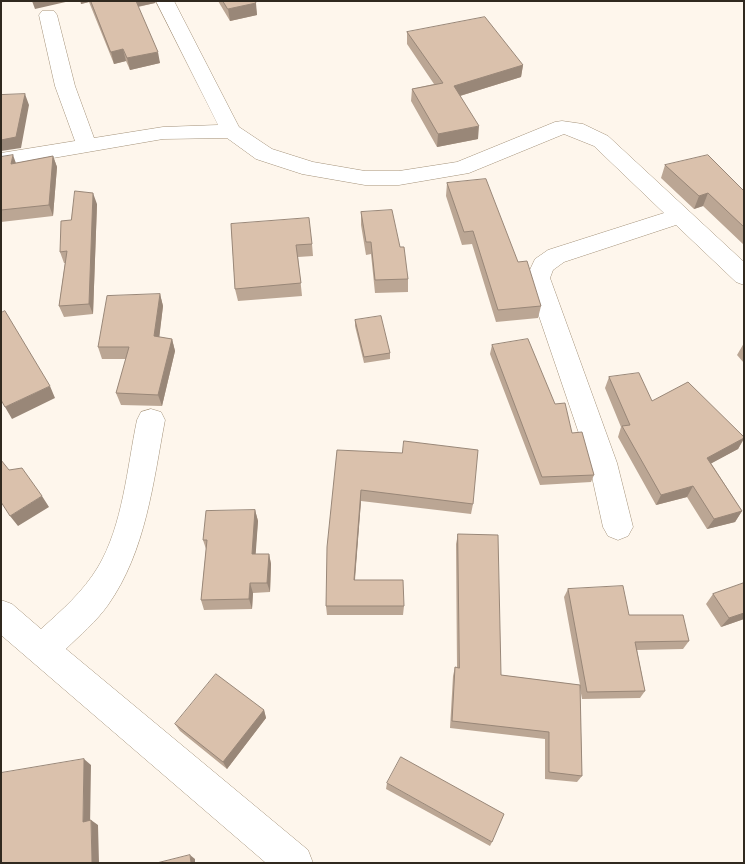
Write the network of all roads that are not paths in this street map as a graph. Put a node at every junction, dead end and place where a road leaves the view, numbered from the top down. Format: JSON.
{"nodes":[{"id":1,"x":165,"y":1,"type":"edge"},
{"id":2,"x":48,"y":15,"type":"dead end"},
{"id":3,"x":231,"y":131,"type":"junction"},
{"id":4,"x":87,"y":146,"type":"junction"},
{"id":5,"x":1,"y":160,"type":"edge"},
{"id":6,"x":680,"y":216,"type":"junction"},
{"id":7,"x":744,"y":276,"type":"edge"},
{"id":8,"x":151,"y":420,"type":"dead end"},
{"id":9,"x":618,"y":527,"type":"dead end"},
{"id":10,"x":1,"y":615,"type":"edge"},
{"id":11,"x":42,"y":649,"type":"junction"},
{"id":12,"x":294,"y":863,"type":"edge"}],
"edges":[{"from":1,"to":3,"type":"street"},
{"from":2,"to":4,"type":"street"},
{"from":3,"to":4,"type":"street"},
{"from":3,"to":6,"type":"street"},
{"from":4,"to":5,"type":"street"},
{"from":6,"to":7,"type":"street"},
{"from":6,"to":9,"type":"street"},
{"from":8,"to":11,"type":"street"},
{"from":10,"to":11,"type":"street"},
{"from":11,"to":12,"type":"street"}]}
